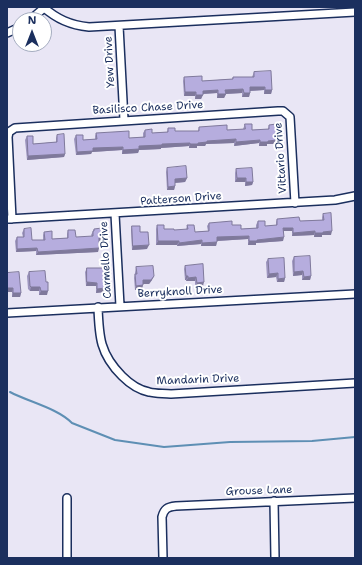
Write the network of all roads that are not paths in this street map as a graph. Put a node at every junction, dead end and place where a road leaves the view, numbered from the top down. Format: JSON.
{"nodes":[{"id":1,"x":43,"y":7,"type":"edge"},
{"id":2,"x":355,"y":12,"type":"edge"},
{"id":3,"x":119,"y":26,"type":"junction"},
{"id":4,"x":286,"y":113,"type":"joint"},
{"id":5,"x":124,"y":120,"type":"junction"},
{"id":6,"x":355,"y":196,"type":"edge"},
{"id":7,"x":295,"y":203,"type":"junction"},
{"id":8,"x":115,"y":214,"type":"junction"},
{"id":9,"x":9,"y":219,"type":"edge"},
{"id":10,"x":355,"y":294,"type":"edge"},
{"id":11,"x":120,"y":306,"type":"junction"},
{"id":12,"x":98,"y":307,"type":"junction"},
{"id":13,"x":7,"y":313,"type":"edge"},
{"id":14,"x":355,"y":383,"type":"edge"},
{"id":15,"x":66,"y":498,"type":"dead end"},
{"id":16,"x":355,"y":498,"type":"edge"},
{"id":17,"x":274,"y":501,"type":"junction"},
{"id":18,"x":67,"y":558,"type":"edge"},
{"id":19,"x":163,"y":558,"type":"edge"},
{"id":20,"x":276,"y":558,"type":"edge"}],
"edges":[{"from":1,"to":3,"type":"street"},
{"from":2,"to":3,"type":"street"},
{"from":3,"to":5,"type":"street","name":"Yew Drive"},
{"from":4,"to":5,"type":"street","name":"Basilisco Chase Drive"},
{"from":4,"to":7,"type":"street","name":"Vittario Drive"},
{"from":5,"to":9,"type":"street","name":"Basilisco Chase Drive"},
{"from":6,"to":7,"type":"street","name":"Patterson Drive"},
{"from":7,"to":8,"type":"street","name":"Patterson Drive"},
{"from":8,"to":9,"type":"street","name":"Patterson Drive"},
{"from":8,"to":11,"type":"street","name":"Carmello Drive"},
{"from":10,"to":11,"type":"street","name":"Berryknoll Drive"},
{"from":11,"to":12,"type":"street","name":"Berryknoll Drive"},
{"from":12,"to":13,"type":"street","name":"Berryknoll Drive"},
{"from":12,"to":14,"type":"street","name":"Mandarin Drive"},
{"from":15,"to":18,"type":"street"},
{"from":16,"to":17,"type":"street","name":"Grouse Lane"},
{"from":17,"to":19,"type":"street","name":"Grouse Lane"},
{"from":17,"to":20,"type":"street"}]}
